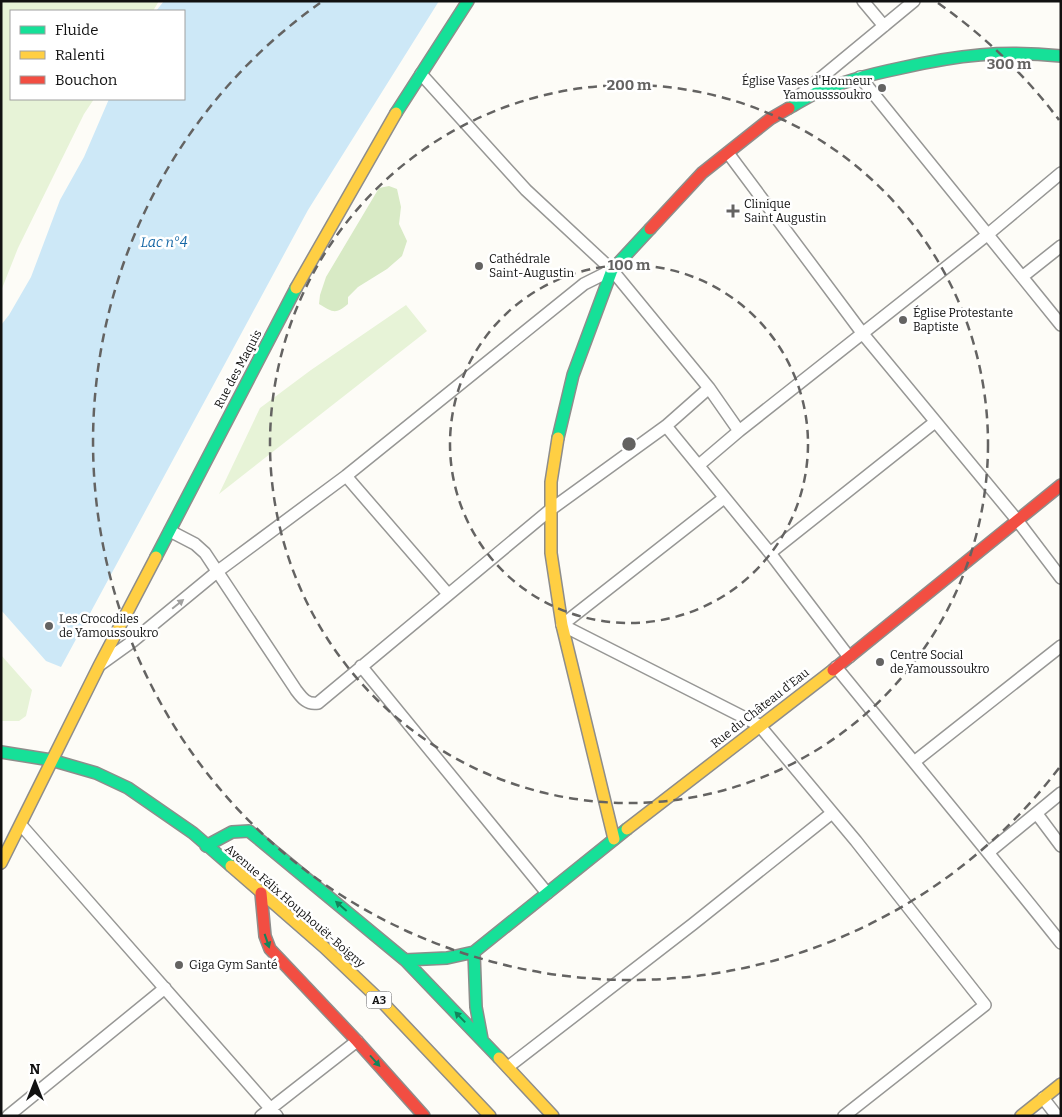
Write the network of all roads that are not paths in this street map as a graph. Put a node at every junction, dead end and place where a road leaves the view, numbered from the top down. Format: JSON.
{"nodes":[{"id":1,"x":468,"y":1,"type":"edge"},
{"id":2,"x":862,"y":1,"type":"edge"},
{"id":3,"x":914,"y":1,"type":"edge"},
{"id":4,"x":884,"y":26,"type":"junction"},
{"id":5,"x":1061,"y":56,"type":"edge"},
{"id":6,"x":421,"y":74,"type":"junction"},
{"id":7,"x":860,"y":77,"type":"junction"},
{"id":8,"x":770,"y":119,"type":"junction"},
{"id":9,"x":728,"y":153,"type":"junction"},
{"id":10,"x":1061,"y":173,"type":"edge"},
{"id":11,"x":987,"y":235,"type":"junction"},
{"id":12,"x":1061,"y":246,"type":"edge"},
{"id":13,"x":612,"y":270,"type":"junction"},
{"id":14,"x":1022,"y":277,"type":"junction"},
{"id":15,"x":1061,"y":325,"type":"edge"},
{"id":16,"x":863,"y":334,"type":"junction"},
{"id":17,"x":709,"y":388,"type":"junction"},
{"id":18,"x":935,"y":422,"type":"junction"},
{"id":19,"x":666,"y":426,"type":"junction"},
{"id":20,"x":739,"y":431,"type":"junction"},
{"id":21,"x":699,"y":465,"type":"junction"},
{"id":22,"x":346,"y":476,"type":"junction"},
{"id":23,"x":1061,"y":485,"type":"edge"},
{"id":24,"x":724,"y":498,"type":"junction"},
{"id":25,"x":550,"y":510,"type":"junction"},
{"id":26,"x":1016,"y":520,"type":"junction"},
{"id":27,"x":170,"y":531,"type":"junction"},
{"id":28,"x":770,"y":553,"type":"junction"},
{"id":29,"x":218,"y":571,"type":"junction"},
{"id":30,"x":1061,"y":578,"type":"edge"},
{"id":31,"x":448,"y":594,"type":"junction"},
{"id":32,"x":562,"y":625,"type":"junction"},
{"id":33,"x":1061,"y":646,"type":"edge"},
{"id":34,"x":849,"y":657,"type":"junction"},
{"id":35,"x":99,"y":666,"type":"junction"},
{"id":36,"x":361,"y":666,"type":"junction"},
{"id":37,"x":836,"y":667,"type":"junction"},
{"id":38,"x":759,"y":725,"type":"junction"},
{"id":39,"x":1,"y":752,"type":"edge"},
{"id":40,"x":51,"y":760,"type":"junction"},
{"id":41,"x":914,"y":762,"type":"junction"},
{"id":42,"x":1061,"y":793,"type":"edge"},
{"id":43,"x":832,"y":813,"type":"junction"},
{"id":44,"x":1037,"y":814,"type":"junction"},
{"id":45,"x":22,"y":825,"type":"junction"},
{"id":46,"x":614,"y":840,"type":"junction"},
{"id":47,"x":206,"y":846,"type":"junction"},
{"id":48,"x":1061,"y":846,"type":"edge"},
{"id":49,"x":989,"y":852,"type":"junction"},
{"id":50,"x":1,"y":863,"type":"edge"},
{"id":51,"x":261,"y":893,"type":"junction"},
{"id":52,"x":547,"y":893,"type":"junction"},
{"id":53,"x":1061,"y":943,"type":"edge"},
{"id":54,"x":474,"y":952,"type":"junction"},
{"id":55,"x":405,"y":960,"type":"junction"},
{"id":56,"x":165,"y":988,"type":"junction"},
{"id":57,"x":482,"y":1039,"type":"junction"},
{"id":58,"x":357,"y":1041,"type":"junction"},
{"id":59,"x":508,"y":1067,"type":"junction"},
{"id":60,"x":1061,"y":1084,"type":"edge"},
{"id":61,"x":1043,"y":1098,"type":"junction"},
{"id":62,"x":270,"y":1113,"type":"edge"},
{"id":63,"x":8,"y":1116,"type":"edge"},
{"id":64,"x":424,"y":1116,"type":"edge"},
{"id":65,"x":490,"y":1116,"type":"edge"},
{"id":66,"x":553,"y":1116,"type":"edge"},
{"id":67,"x":844,"y":1116,"type":"edge"},
{"id":68,"x":1022,"y":1116,"type":"edge"},
{"id":69,"x":1057,"y":1116,"type":"edge"}],
"edges":[{"from":1,"to":6,"type":"main road","name":"Rue des Maquis"},
{"from":2,"to":4,"type":"street"},
{"from":3,"to":4,"type":"street"},
{"from":4,"to":8,"type":"street"},
{"from":5,"to":7,"type":"main road"},
{"from":6,"to":13,"type":"street"},
{"from":6,"to":27,"type":"main road","name":"Rue des Maquis"},
{"from":7,"to":8,"type":"main road"},
{"from":7,"to":11,"type":"street"},
{"from":8,"to":9,"type":"main road"},
{"from":9,"to":13,"type":"main road"},
{"from":9,"to":16,"type":"street"},
{"from":10,"to":11,"type":"street"},
{"from":11,"to":14,"type":"street"},
{"from":11,"to":16,"type":"street"},
{"from":12,"to":14,"type":"street"},
{"from":13,"to":17,"type":"street"},
{"from":13,"to":22,"type":"street"},
{"from":13,"to":25,"type":"main road"},
{"from":14,"to":15,"type":"street"},
{"from":16,"to":18,"type":"street"},
{"from":16,"to":20,"type":"street"},
{"from":17,"to":19,"type":"street"},
{"from":17,"to":20,"type":"street"},
{"from":18,"to":26,"type":"street"},
{"from":18,"to":28,"type":"street"},
{"from":19,"to":21,"type":"street"},
{"from":19,"to":25,"type":"street"},
{"from":20,"to":21,"type":"street"},
{"from":21,"to":24,"type":"street"},
{"from":22,"to":29,"type":"street"},
{"from":22,"to":31,"type":"street"},
{"from":23,"to":26,"type":"main road","name":"Rue du Château d'Eau"},
{"from":24,"to":28,"type":"street"},
{"from":24,"to":32,"type":"street"},
{"from":25,"to":31,"type":"street"},
{"from":25,"to":32,"type":"main road"},
{"from":26,"to":30,"type":"street"},
{"from":26,"to":34,"type":"main road","name":"Rue du Château d'Eau"},
{"from":27,"to":29,"type":"street"},
{"from":27,"to":35,"type":"main road","name":"Rue des Maquis"},
{"from":28,"to":34,"type":"street"},
{"from":35,"to":29,"type":"street","one_way":true},
{"from":29,"to":36,"type":"street"},
{"from":31,"to":36,"type":"street"},
{"from":32,"to":38,"type":"street"},
{"from":32,"to":46,"type":"main road"},
{"from":33,"to":41,"type":"street"},
{"from":34,"to":37,"type":"main road","name":"Rue du Château d'Eau"},
{"from":35,"to":40,"type":"main road","name":"Rue des Maquis"},
{"from":36,"to":52,"type":"street"},
{"from":37,"to":38,"type":"main road","name":"Rue du Château d'Eau"},
{"from":37,"to":41,"type":"street"},
{"from":38,"to":43,"type":"street"},
{"from":38,"to":46,"type":"main road","name":"Rue du Château d'Eau"},
{"from":39,"to":40,"type":"main road","number":"A3"},
{"from":40,"to":45,"type":"main road","name":"Rue des Maquis"},
{"from":40,"to":47,"type":"main road","name":"Avenue Félix Houphouët-Boigny","number":"A3"},
{"from":41,"to":49,"type":"street"},
{"from":42,"to":44,"type":"street"},
{"from":43,"to":59,"type":"street"},
{"from":43,"to":67,"type":"street"},
{"from":44,"to":48,"type":"street"},
{"from":44,"to":49,"type":"street"},
{"from":45,"to":50,"type":"main road","name":"Rue des Maquis"},
{"from":45,"to":56,"type":"street"},
{"from":46,"to":52,"type":"main road","name":"Rue du Château d'Eau"},
{"from":47,"to":51,"type":"main road","name":"Avenue Félix Houphouët-Boigny","number":"A3"},
{"from":55,"to":47,"type":"main road","one_way":true},
{"from":49,"to":53,"type":"street"},
{"from":51,"to":58,"type":"main road","one_way":true},
{"from":51,"to":65,"type":"main road","name":"Avenue Félix Houphouët-Boigny","number":"A3"},
{"from":52,"to":54,"type":"main road","name":"Rue du Château d'Eau"},
{"from":54,"to":55,"type":"main road","name":"Rue du Château d'Eau"},
{"from":54,"to":57,"type":"main road"},
{"from":57,"to":55,"type":"main road","one_way":true},
{"from":56,"to":62,"type":"street"},
{"from":56,"to":63,"type":"street"},
{"from":57,"to":59,"type":"main road"},
{"from":58,"to":62,"type":"street"},
{"from":58,"to":64,"type":"main road","one_way":true},
{"from":59,"to":66,"type":"main road"},
{"from":60,"to":61,"type":"main road"},
{"from":61,"to":68,"type":"main road"},
{"from":61,"to":69,"type":"street"}]}
